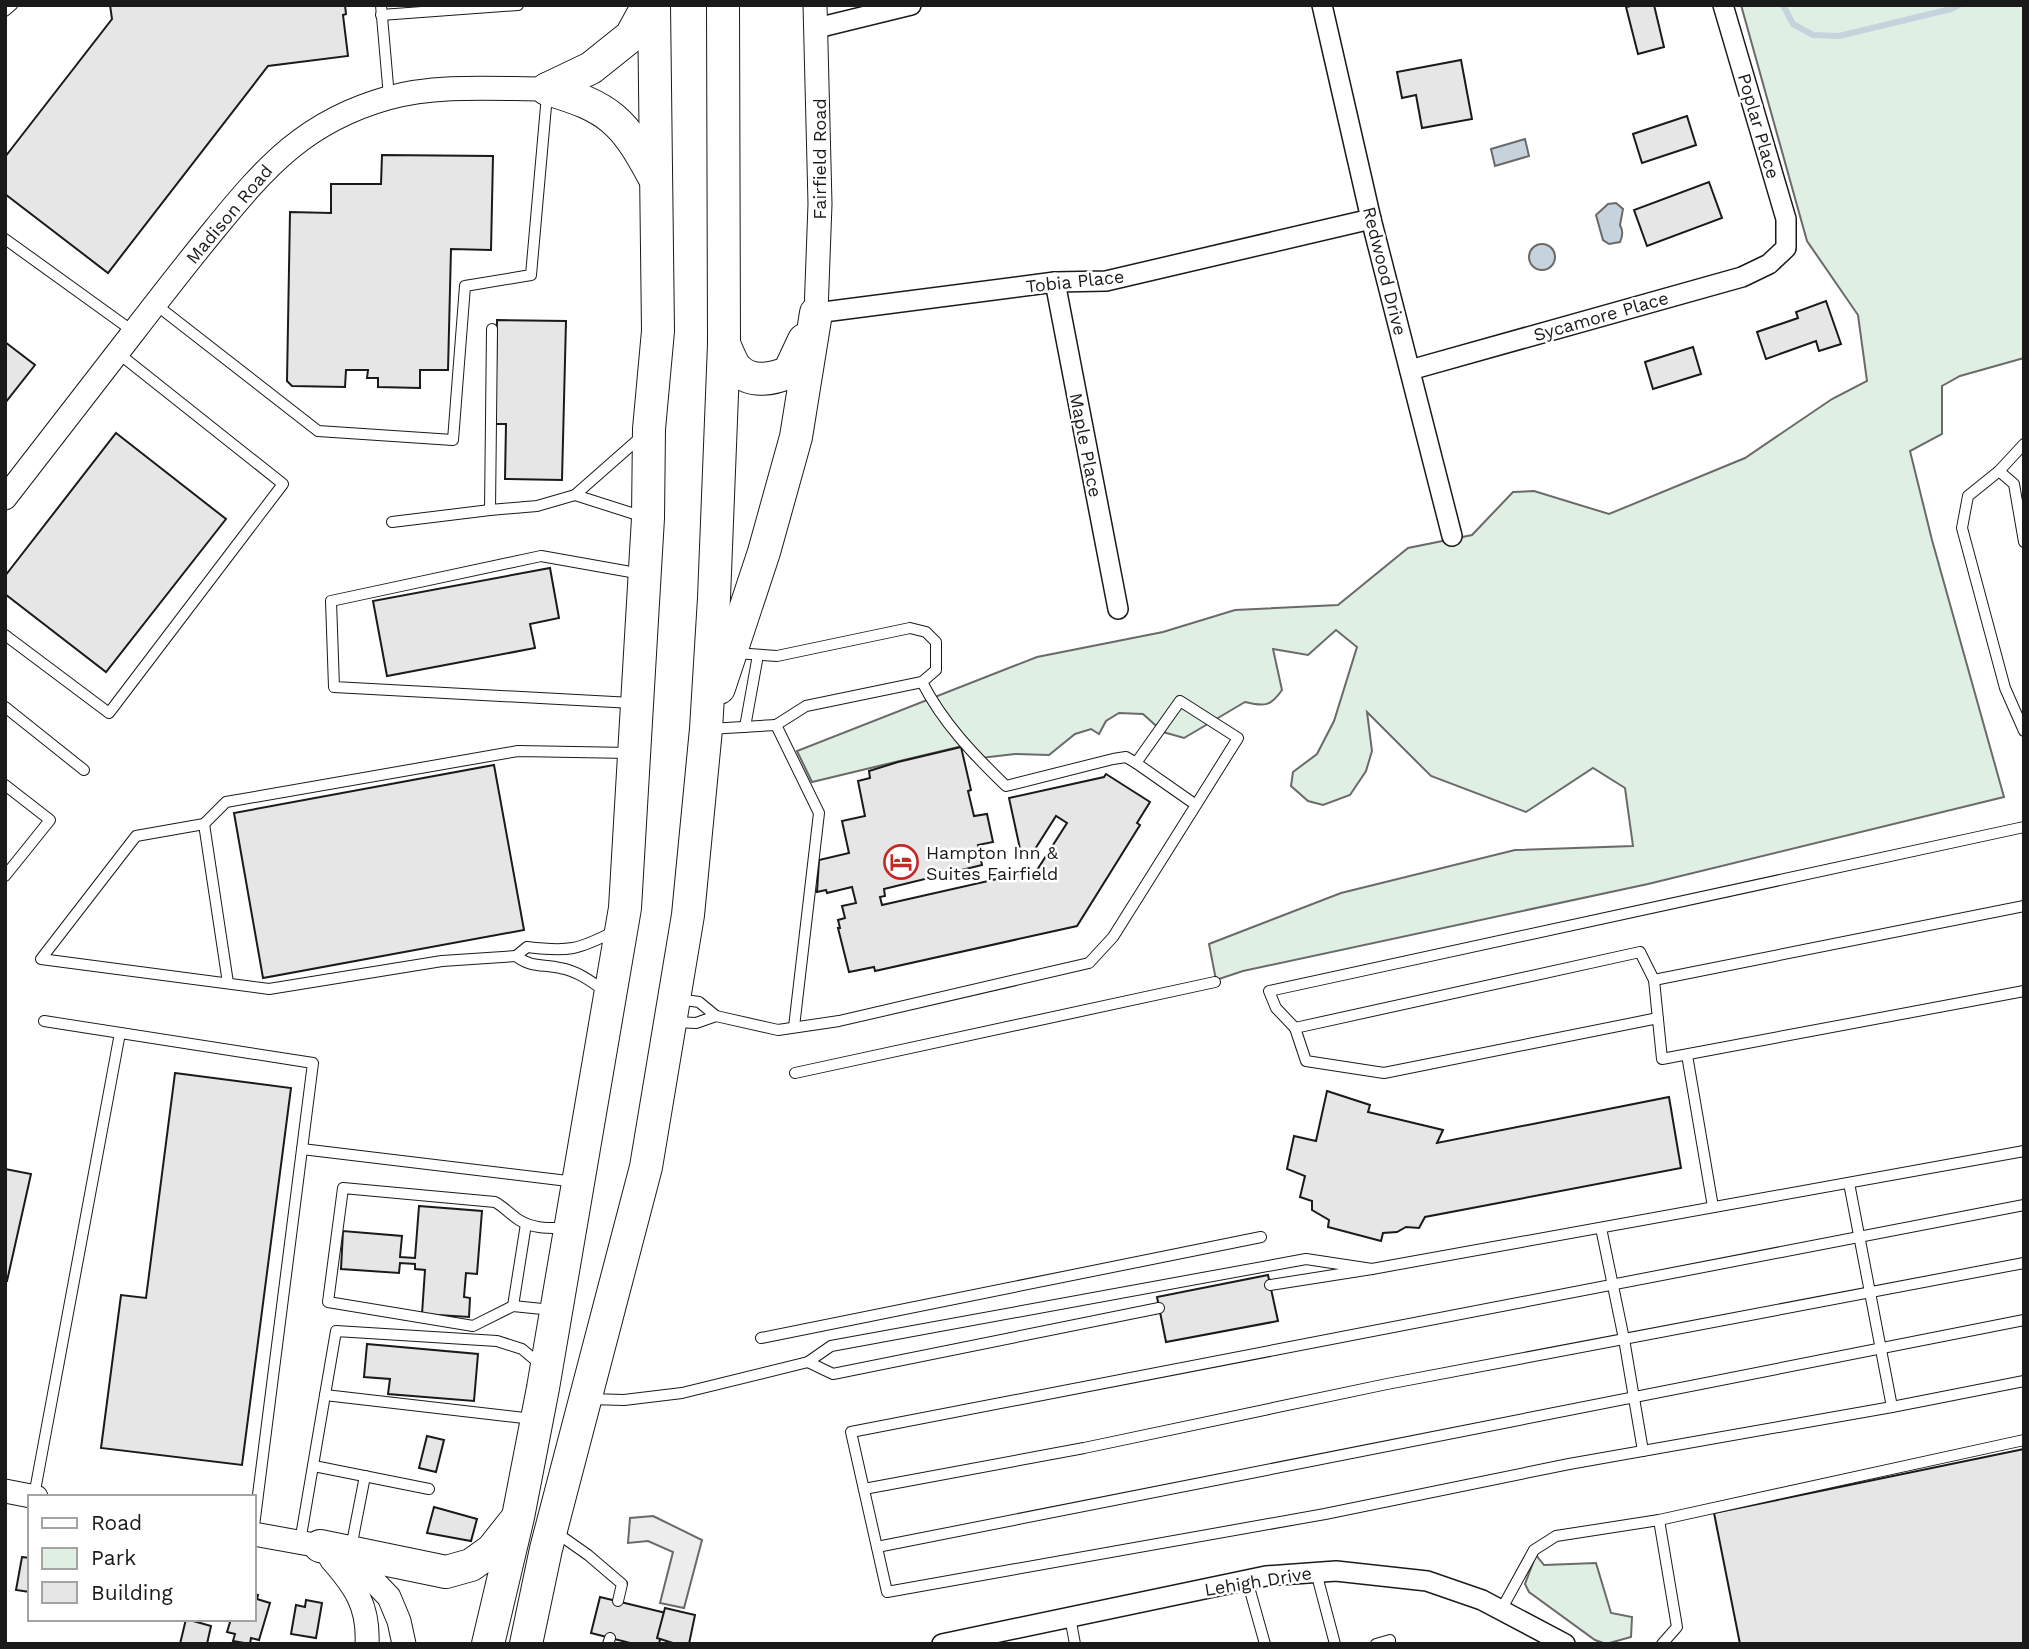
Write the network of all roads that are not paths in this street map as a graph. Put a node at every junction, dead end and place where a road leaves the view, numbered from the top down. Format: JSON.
{"nodes":[{"id":1,"x":12,"y":5,"type":"edge"},
{"id":2,"x":518,"y":5,"type":"edge"},
{"id":3,"x":648,"y":5,"type":"edge"},
{"id":4,"x":654,"y":5,"type":"edge"},
{"id":5,"x":723,"y":5,"type":"edge"},
{"id":6,"x":911,"y":5,"type":"edge"},
{"id":7,"x":1322,"y":5,"type":"edge"},
{"id":8,"x":1723,"y":5,"type":"edge"},
{"id":9,"x":381,"y":10,"type":"edge"},
{"id":10,"x":5,"y":11,"type":"edge"},
{"id":11,"x":816,"y":17,"type":"edge"},
{"id":12,"x":547,"y":89,"type":"junction"},
{"id":13,"x":389,"y":98,"type":"junction"},
{"id":14,"x":657,"y":183,"type":"junction"},
{"id":15,"x":1371,"y":219,"type":"junction"},
{"id":16,"x":5,"y":239,"type":"edge"},
{"id":17,"x":1786,"y":248,"type":"joint"},
{"id":18,"x":1055,"y":282,"type":"junction"},
{"id":19,"x":155,"y":303,"type":"junction"},
{"id":20,"x":816,"y":313,"type":"junction"},
{"id":21,"x":492,"y":329,"type":"dead end"},
{"id":22,"x":134,"y":332,"type":"junction"},
{"id":23,"x":724,"y":344,"type":"junction"},
{"id":24,"x":118,"y":352,"type":"junction"},
{"id":25,"x":1410,"y":370,"type":"junction"},
{"id":26,"x":649,"y":429,"type":"junction"},
{"id":27,"x":2024,"y":444,"type":"edge"},
{"id":28,"x":1999,"y":471,"type":"junction"},
{"id":29,"x":575,"y":495,"type":"junction"},
{"id":30,"x":5,"y":498,"type":"edge"},
{"id":31,"x":490,"y":510,"type":"junction"},
{"id":32,"x":648,"y":518,"type":"junction"},
{"id":33,"x":392,"y":522,"type":"dead end"},
{"id":34,"x":1452,"y":536,"type":"dead end"},
{"id":35,"x":2024,"y":542,"type":"edge"},
{"id":36,"x":644,"y":575,"type":"junction"},
{"id":37,"x":1118,"y":609,"type":"dead end"},
{"id":38,"x":5,"y":635,"type":"edge"},
{"id":39,"x":745,"y":654,"type":"junction"},
{"id":40,"x":922,"y":682,"type":"junction"},
{"id":41,"x":636,"y":703,"type":"junction"},
{"id":42,"x":5,"y":706,"type":"edge"},
{"id":43,"x":776,"y":725,"type":"junction"},
{"id":44,"x":745,"y":727,"type":"junction"},
{"id":45,"x":706,"y":729,"type":"junction"},
{"id":46,"x":2024,"y":731,"type":"edge"},
{"id":47,"x":634,"y":753,"type":"junction"},
{"id":48,"x":1136,"y":763,"type":"junction"},
{"id":49,"x":84,"y":770,"type":"dead end"},
{"id":50,"x":5,"y":785,"type":"edge"},
{"id":51,"x":1196,"y":804,"type":"junction"},
{"id":52,"x":204,"y":824,"type":"junction"},
{"id":53,"x":2024,"y":827,"type":"edge"},
{"id":54,"x":5,"y":876,"type":"edge"},
{"id":55,"x":2024,"y":906,"type":"edge"},
{"id":56,"x":621,"y":928,"type":"junction"},
{"id":57,"x":516,"y":956,"type":"junction"},
{"id":58,"x":1654,"y":981,"type":"junction"},
{"id":59,"x":1215,"y":982,"type":"dead end"},
{"id":60,"x":228,"y":983,"type":"junction"},
{"id":61,"x":2024,"y":991,"type":"edge"},
{"id":62,"x":610,"y":995,"type":"junction"},
{"id":63,"x":672,"y":1010,"type":"junction"},
{"id":64,"x":716,"y":1016,"type":"junction"},
{"id":65,"x":1658,"y":1018,"type":"junction"},
{"id":66,"x":44,"y":1021,"type":"dead end"},
{"id":67,"x":794,"y":1027,"type":"junction"},
{"id":68,"x":1295,"y":1028,"type":"junction"},
{"id":69,"x":120,"y":1033,"type":"junction"},
{"id":70,"x":1687,"y":1055,"type":"junction"},
{"id":71,"x":794,"y":1073,"type":"dead end"},
{"id":72,"x":302,"y":1149,"type":"junction"},
{"id":73,"x":2024,"y":1151,"type":"edge"},
{"id":74,"x":578,"y":1182,"type":"junction"},
{"id":75,"x":1849,"y":1183,"type":"junction"},
{"id":76,"x":2024,"y":1205,"type":"edge"},
{"id":77,"x":1713,"y":1207,"type":"junction"},
{"id":78,"x":526,"y":1224,"type":"junction"},
{"id":79,"x":570,"y":1228,"type":"junction"},
{"id":80,"x":1601,"y":1228,"type":"junction"},
{"id":81,"x":1261,"y":1237,"type":"dead end"},
{"id":82,"x":1859,"y":1237,"type":"junction"},
{"id":83,"x":2024,"y":1263,"type":"edge"},
{"id":84,"x":1372,"y":1269,"type":"junction"},
{"id":85,"x":1613,"y":1284,"type":"junction"},
{"id":86,"x":1270,"y":1285,"type":"dead end"},
{"id":87,"x":1868,"y":1293,"type":"junction"},
{"id":88,"x":513,"y":1306,"type":"junction"},
{"id":89,"x":1159,"y":1308,"type":"dead end"},
{"id":90,"x":556,"y":1310,"type":"junction"},
{"id":91,"x":2024,"y":1320,"type":"edge"},
{"id":92,"x":761,"y":1338,"type":"dead end"},
{"id":93,"x":1624,"y":1339,"type":"junction"},
{"id":94,"x":1881,"y":1348,"type":"junction"},
{"id":95,"x":808,"y":1363,"type":"junction"},
{"id":96,"x":546,"y":1369,"type":"junction"},
{"id":97,"x":2024,"y":1381,"type":"edge"},
{"id":98,"x":325,"y":1395,"type":"junction"},
{"id":99,"x":1634,"y":1397,"type":"junction"},
{"id":100,"x":585,"y":1398,"type":"junction"},
{"id":101,"x":1892,"y":1407,"type":"junction"},
{"id":102,"x":537,"y":1420,"type":"junction"},
{"id":103,"x":2024,"y":1440,"type":"edge"},
{"id":104,"x":1643,"y":1451,"type":"junction"},
{"id":105,"x":314,"y":1466,"type":"junction"},
{"id":106,"x":365,"y":1476,"type":"junction"},
{"id":107,"x":429,"y":1489,"type":"dead end"},
{"id":108,"x":864,"y":1489,"type":"junction"},
{"id":109,"x":5,"y":1491,"type":"edge"},
{"id":110,"x":35,"y":1495,"type":"edge"},
{"id":111,"x":28,"y":1496,"type":"edge"},
{"id":112,"x":256,"y":1510,"type":"edge"},
{"id":113,"x":518,"y":1517,"type":"junction"},
{"id":114,"x":1659,"y":1520,"type":"junction"},
{"id":115,"x":551,"y":1529,"type":"junction"},
{"id":116,"x":256,"y":1534,"type":"edge"},
{"id":117,"x":310,"y":1544,"type":"junction"},
{"id":118,"x":877,"y":1547,"type":"junction"},
{"id":119,"x":350,"y":1552,"type":"junction"},
{"id":120,"x":1316,"y":1572,"type":"junction"},
{"id":121,"x":1247,"y":1580,"type":"junction"},
{"id":122,"x":618,"y":1601,"type":"dead end"},
{"id":123,"x":1501,"y":1610,"type":"junction"},
{"id":124,"x":1070,"y":1617,"type":"junction"},
{"id":125,"x":367,"y":1644,"type":"edge"},
{"id":126,"x":404,"y":1644,"type":"edge"},
{"id":127,"x":488,"y":1644,"type":"edge"},
{"id":128,"x":526,"y":1644,"type":"edge"},
{"id":129,"x":942,"y":1644,"type":"edge"},
{"id":130,"x":1075,"y":1644,"type":"edge"},
{"id":131,"x":1265,"y":1644,"type":"edge"},
{"id":132,"x":1335,"y":1644,"type":"edge"},
{"id":133,"x":1376,"y":1644,"type":"edge"},
{"id":134,"x":1390,"y":1644,"type":"edge"},
{"id":135,"x":1565,"y":1644,"type":"edge"},
{"id":136,"x":1662,"y":1644,"type":"edge"}],
"edges":[{"from":1,"to":10,"type":"lane"},
{"from":2,"to":9,"type":"lane"},
{"from":3,"to":12,"type":"highway"},
{"from":4,"to":14,"type":"highway"},
{"from":5,"to":23,"type":"highway"},
{"from":6,"to":11,"type":"street"},
{"from":7,"to":15,"type":"street","name":"Redwood Drive"},
{"from":8,"to":17,"type":"street","name":"Poplar Place"},
{"from":9,"to":13,"type":"lane"},
{"from":11,"to":20,"type":"street","name":"Fairfield Road"},
{"from":12,"to":13,"type":"street","name":"Madison Road"},
{"from":12,"to":14,"type":"highway"},
{"from":12,"to":19,"type":"lane"},
{"from":13,"to":19,"type":"street","name":"Madison Road"},
{"from":14,"to":26,"type":"highway"},
{"from":15,"to":18,"type":"street","name":"Tobia Place"},
{"from":15,"to":25,"type":"street","name":"Redwood Drive"},
{"from":16,"to":22,"type":"lane"},
{"from":17,"to":25,"type":"street","name":"Sycamore Place"},
{"from":18,"to":20,"type":"street","name":"Tobia Place"},
{"from":18,"to":37,"type":"street","name":"Maple Place"},
{"from":19,"to":22,"type":"street","name":"Madison Road"},
{"from":20,"to":23,"type":"highway"},
{"from":20,"to":39,"type":"highway"},
{"from":21,"to":31,"type":"lane"},
{"from":22,"to":24,"type":"street","name":"Madison Road"},
{"from":23,"to":45,"type":"highway"},
{"from":24,"to":30,"type":"street","name":"Madison Road"},
{"from":24,"to":38,"type":"lane"},
{"from":25,"to":34,"type":"street","name":"Redwood Drive"},
{"from":26,"to":29,"type":"lane"},
{"from":26,"to":32,"type":"highway"},
{"from":27,"to":28,"type":"lane"},
{"from":28,"to":35,"type":"lane"},
{"from":28,"to":46,"type":"lane"},
{"from":29,"to":31,"type":"lane"},
{"from":29,"to":32,"type":"lane"},
{"from":31,"to":33,"type":"lane"},
{"from":32,"to":36,"type":"highway"},
{"from":36,"to":41,"type":"highway"},
{"from":36,"to":41,"type":"lane"},
{"from":39,"to":40,"type":"lane"},
{"from":39,"to":44,"type":"lane"},
{"from":39,"to":45,"type":"highway"},
{"from":40,"to":43,"type":"lane"},
{"from":40,"to":48,"type":"lane"},
{"from":41,"to":47,"type":"highway"},
{"from":42,"to":49,"type":"lane"},
{"from":43,"to":44,"type":"lane"},
{"from":43,"to":67,"type":"lane"},
{"from":44,"to":45,"type":"lane"},
{"from":45,"to":63,"type":"highway"},
{"from":47,"to":52,"type":"lane"},
{"from":47,"to":56,"type":"highway"},
{"from":48,"to":51,"type":"lane"},
{"from":48,"to":51,"type":"lane"},
{"from":50,"to":54,"type":"lane"},
{"from":51,"to":67,"type":"lane"},
{"from":52,"to":60,"type":"lane"},
{"from":52,"to":60,"type":"lane"},
{"from":53,"to":68,"type":"lane"},
{"from":55,"to":58,"type":"lane"},
{"from":56,"to":57,"type":"lane"},
{"from":56,"to":62,"type":"highway"},
{"from":57,"to":60,"type":"lane"},
{"from":57,"to":62,"type":"lane"},
{"from":58,"to":65,"type":"lane"},
{"from":58,"to":68,"type":"lane"},
{"from":59,"to":71,"type":"lane"},
{"from":61,"to":70,"type":"lane"},
{"from":62,"to":74,"type":"highway"},
{"from":63,"to":64,"type":"lane"},
{"from":63,"to":64,"type":"lane"},
{"from":63,"to":100,"type":"highway"},
{"from":64,"to":67,"type":"lane"},
{"from":65,"to":68,"type":"lane"},
{"from":65,"to":70,"type":"lane"},
{"from":66,"to":69,"type":"lane"},
{"from":69,"to":72,"type":"lane"},
{"from":69,"to":110,"type":"lane"},
{"from":70,"to":77,"type":"lane"},
{"from":72,"to":74,"type":"lane"},
{"from":72,"to":112,"type":"lane"},
{"from":73,"to":75,"type":"lane"},
{"from":74,"to":79,"type":"highway"},
{"from":75,"to":77,"type":"lane"},
{"from":75,"to":82,"type":"lane"},
{"from":76,"to":82,"type":"lane"},
{"from":77,"to":80,"type":"lane"},
{"from":78,"to":79,"type":"lane"},
{"from":78,"to":88,"type":"lane"},
{"from":78,"to":88,"type":"lane"},
{"from":79,"to":90,"type":"highway"},
{"from":80,"to":84,"type":"lane"},
{"from":80,"to":85,"type":"lane"},
{"from":81,"to":92,"type":"lane"},
{"from":82,"to":85,"type":"lane"},
{"from":82,"to":87,"type":"lane"},
{"from":83,"to":87,"type":"lane"},
{"from":84,"to":86,"type":"lane"},
{"from":84,"to":95,"type":"lane"},
{"from":85,"to":93,"type":"lane"},
{"from":85,"to":108,"type":"lane"},
{"from":87,"to":93,"type":"lane"},
{"from":87,"to":94,"type":"lane"},
{"from":88,"to":90,"type":"lane"},
{"from":89,"to":95,"type":"lane"},
{"from":90,"to":96,"type":"highway"},
{"from":91,"to":94,"type":"lane"},
{"from":93,"to":99,"type":"lane"},
{"from":93,"to":108,"type":"lane"},
{"from":94,"to":99,"type":"lane"},
{"from":94,"to":101,"type":"lane"},
{"from":95,"to":100,"type":"lane"},
{"from":96,"to":98,"type":"lane"},
{"from":96,"to":102,"type":"highway"},
{"from":97,"to":101,"type":"lane"},
{"from":98,"to":102,"type":"lane"},
{"from":98,"to":105,"type":"lane"},
{"from":99,"to":104,"type":"lane"},
{"from":99,"to":118,"type":"lane"},
{"from":100,"to":115,"type":"highway"},
{"from":101,"to":104,"type":"lane"},
{"from":102,"to":113,"type":"highway"},
{"from":103,"to":114,"type":"lane"},
{"from":104,"to":118,"type":"lane"},
{"from":105,"to":106,"type":"lane"},
{"from":105,"to":117,"type":"lane"},
{"from":106,"to":107,"type":"lane"},
{"from":106,"to":119,"type":"lane"},
{"from":108,"to":118,"type":"lane"},
{"from":109,"to":111,"type":"street"},
{"from":113,"to":119,"type":"highway"},
{"from":113,"to":127,"type":"highway"},
{"from":114,"to":123,"type":"lane"},
{"from":114,"to":136,"type":"lane"},
{"from":115,"to":122,"type":"lane"},
{"from":115,"to":128,"type":"highway"},
{"from":116,"to":117,"type":"street"},
{"from":117,"to":119,"type":"highway"},
{"from":117,"to":125,"type":"street"},
{"from":117,"to":126,"type":"street"},
{"from":120,"to":121,"type":"street","name":"Lehigh Drive"},
{"from":120,"to":123,"type":"street","name":"Lehigh Drive"},
{"from":120,"to":132,"type":"lane"},
{"from":121,"to":124,"type":"street","name":"Lehigh Drive"},
{"from":121,"to":131,"type":"lane"},
{"from":123,"to":135,"type":"street","name":"Lehigh Drive"},
{"from":124,"to":129,"type":"street","name":"Lehigh Drive"},
{"from":124,"to":130,"type":"lane"},
{"from":133,"to":134,"type":"lane"}]}
